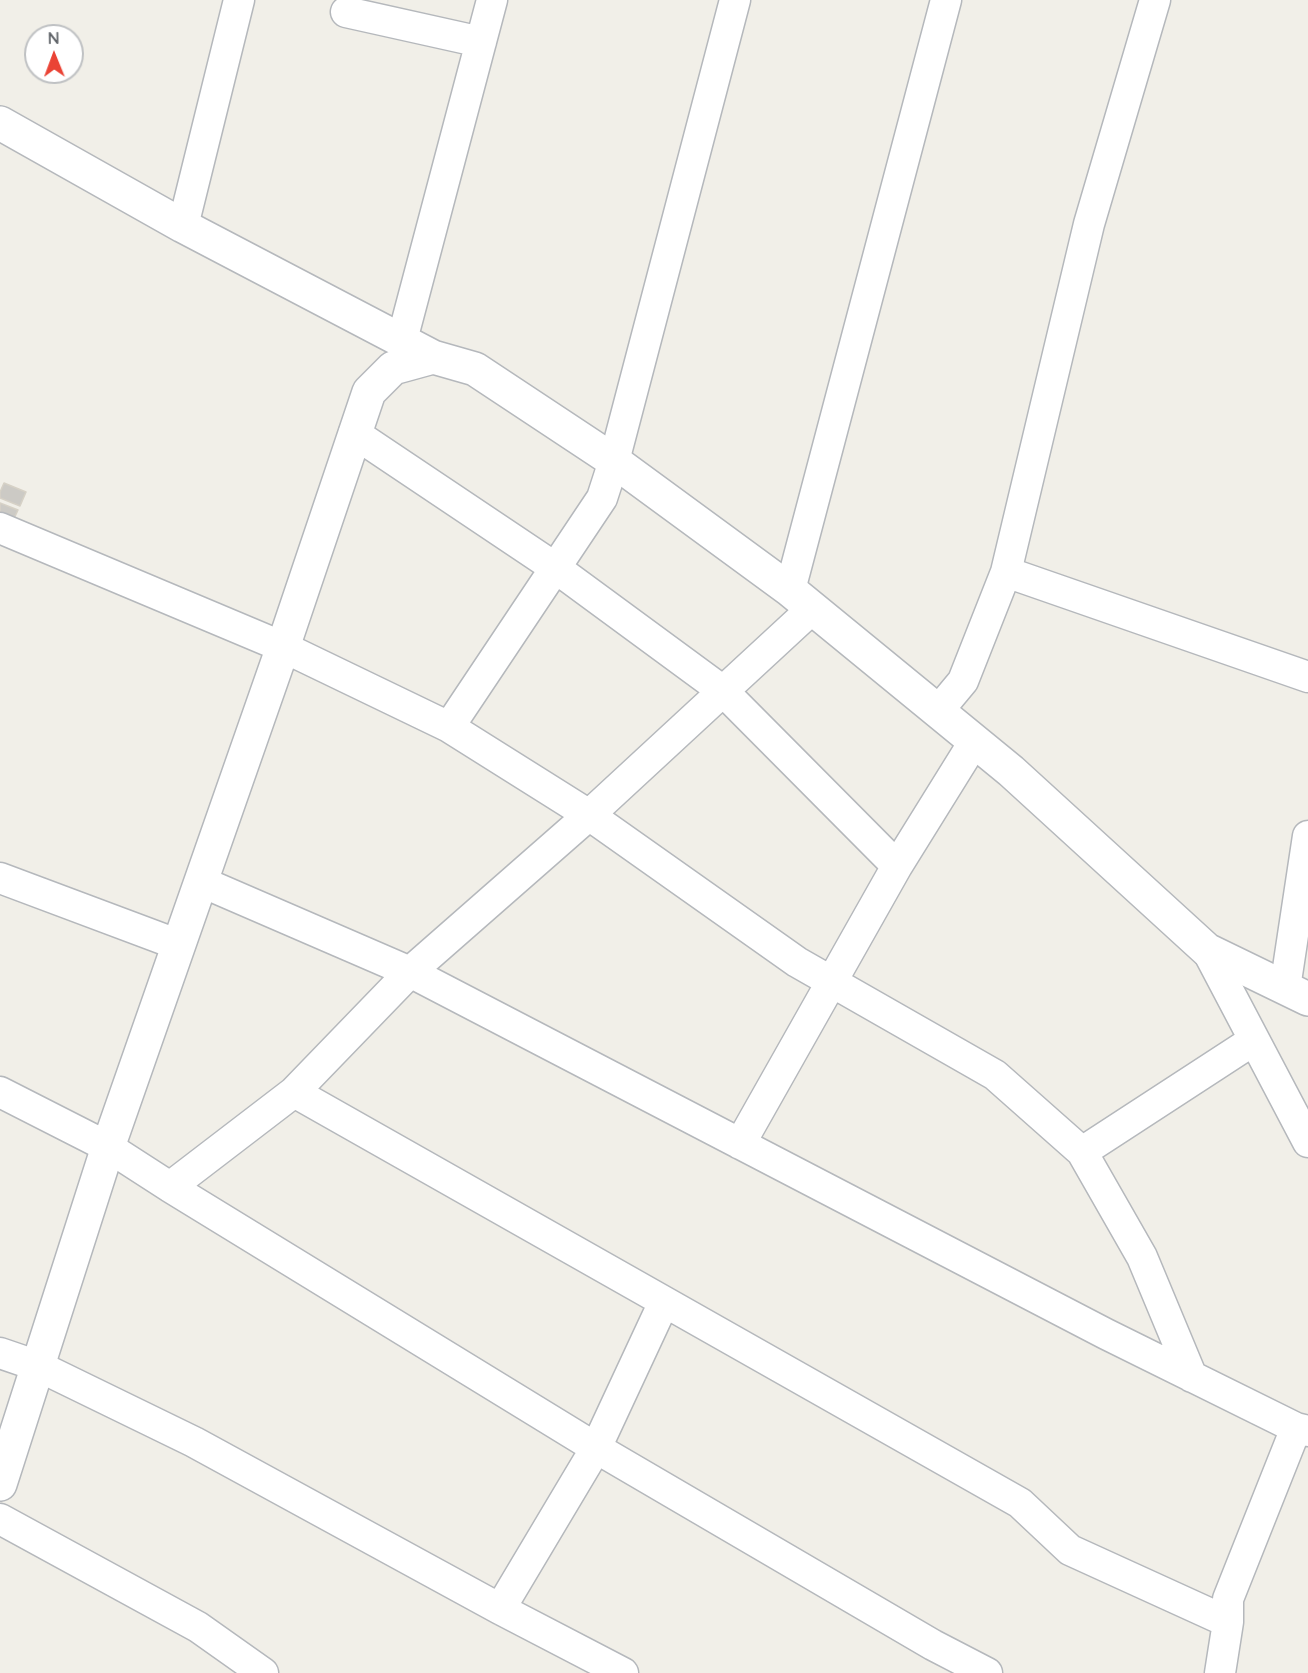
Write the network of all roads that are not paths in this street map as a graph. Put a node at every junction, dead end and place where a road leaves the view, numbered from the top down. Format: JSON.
{"nodes":[{"id":1,"x":239,"y":0,"type":"edge"},
{"id":2,"x":492,"y":0,"type":"edge"},
{"id":3,"x":735,"y":0,"type":"edge"},
{"id":4,"x":946,"y":0,"type":"edge"},
{"id":5,"x":1155,"y":0,"type":"edge"},
{"id":6,"x":346,"y":12,"type":"dead end"},
{"id":7,"x":481,"y":42,"type":"junction"},
{"id":8,"x":0,"y":123,"type":"edge"},
{"id":9,"x":183,"y":226,"type":"junction"},
{"id":10,"x":402,"y":340,"type":"junction"},
{"id":11,"x":433,"y":357,"type":"junction"},
{"id":12,"x":354,"y":434,"type":"junction"},
{"id":13,"x":614,"y":461,"type":"junction"},
{"id":14,"x":0,"y":528,"type":"edge"},
{"id":15,"x":556,"y":568,"type":"junction"},
{"id":16,"x":1006,"y":572,"type":"junction"},
{"id":17,"x":801,"y":599,"type":"junction"},
{"id":18,"x":283,"y":647,"type":"junction"},
{"id":19,"x":1308,"y":677,"type":"edge"},
{"id":20,"x":723,"y":691,"type":"junction"},
{"id":21,"x":938,"y":711,"type":"junction"},
{"id":22,"x":449,"y":727,"type":"junction"},
{"id":23,"x":974,"y":742,"type":"junction"},
{"id":24,"x":589,"y":816,"type":"junction"},
{"id":25,"x":1308,"y":836,"type":"edge"},
{"id":26,"x":897,"y":866,"type":"junction"},
{"id":27,"x":0,"y":878,"type":"edge"},
{"id":28,"x":202,"y":882,"type":"junction"},
{"id":29,"x":179,"y":945,"type":"junction"},
{"id":30,"x":1207,"y":950,"type":"junction"},
{"id":31,"x":410,"y":972,"type":"junction"},
{"id":32,"x":832,"y":981,"type":"junction"},
{"id":33,"x":1296,"y":994,"type":"edge"},
{"id":34,"x":1254,"y":1040,"type":"junction"},
{"id":35,"x":0,"y":1092,"type":"edge"},
{"id":36,"x":294,"y":1092,"type":"junction"},
{"id":37,"x":1308,"y":1142,"type":"edge"},
{"id":38,"x":740,"y":1144,"type":"junction"},
{"id":39,"x":108,"y":1147,"type":"junction"},
{"id":40,"x":1083,"y":1152,"type":"junction"},
{"id":41,"x":170,"y":1187,"type":"junction"},
{"id":42,"x":664,"y":1302,"type":"junction"},
{"id":43,"x":0,"y":1353,"type":"edge"},
{"id":44,"x":38,"y":1366,"type":"junction"},
{"id":45,"x":1192,"y":1377,"type":"junction"},
{"id":46,"x":1302,"y":1430,"type":"edge"},
{"id":47,"x":597,"y":1448,"type":"junction"},
{"id":48,"x":0,"y":1484,"type":"edge"},
{"id":49,"x":0,"y":1519,"type":"edge"},
{"id":50,"x":500,"y":1610,"type":"junction"},
{"id":51,"x":1228,"y":1622,"type":"junction"},
{"id":52,"x":262,"y":1673,"type":"edge"},
{"id":53,"x":623,"y":1673,"type":"edge"},
{"id":54,"x":987,"y":1673,"type":"edge"},
{"id":55,"x":1220,"y":1673,"type":"edge"}],
"edges":[{"from":1,"to":9,"type":"street"},
{"from":2,"to":7,"type":"street"},
{"from":3,"to":13,"type":"street"},
{"from":4,"to":17,"type":"street"},
{"from":5,"to":16,"type":"street"},
{"from":6,"to":7,"type":"street"},
{"from":7,"to":10,"type":"street"},
{"from":8,"to":9,"type":"street"},
{"from":9,"to":10,"type":"street"},
{"from":10,"to":11,"type":"street"},
{"from":11,"to":12,"type":"street"},
{"from":11,"to":13,"type":"street"},
{"from":12,"to":15,"type":"street"},
{"from":12,"to":18,"type":"street"},
{"from":13,"to":15,"type":"street"},
{"from":13,"to":17,"type":"street"},
{"from":14,"to":18,"type":"street"},
{"from":15,"to":20,"type":"street"},
{"from":15,"to":22,"type":"street"},
{"from":16,"to":19,"type":"street"},
{"from":16,"to":21,"type":"street"},
{"from":17,"to":20,"type":"street"},
{"from":17,"to":21,"type":"street"},
{"from":18,"to":22,"type":"street"},
{"from":18,"to":28,"type":"street"},
{"from":20,"to":24,"type":"street"},
{"from":20,"to":26,"type":"street"},
{"from":21,"to":23,"type":"street"},
{"from":22,"to":24,"type":"street"},
{"from":23,"to":26,"type":"street"},
{"from":23,"to":30,"type":"street"},
{"from":24,"to":31,"type":"street"},
{"from":24,"to":32,"type":"street"},
{"from":25,"to":33,"type":"street"},
{"from":26,"to":32,"type":"street"},
{"from":27,"to":29,"type":"street"},
{"from":28,"to":29,"type":"street"},
{"from":28,"to":31,"type":"street"},
{"from":29,"to":39,"type":"street"},
{"from":30,"to":33,"type":"street"},
{"from":30,"to":34,"type":"street"},
{"from":31,"to":36,"type":"street"},
{"from":31,"to":38,"type":"street"},
{"from":32,"to":38,"type":"street"},
{"from":32,"to":40,"type":"street"},
{"from":34,"to":37,"type":"street"},
{"from":34,"to":40,"type":"street"},
{"from":35,"to":39,"type":"street"},
{"from":36,"to":41,"type":"street"},
{"from":36,"to":42,"type":"street"},
{"from":38,"to":45,"type":"street"},
{"from":39,"to":41,"type":"street"},
{"from":39,"to":44,"type":"street"},
{"from":40,"to":45,"type":"street"},
{"from":41,"to":47,"type":"street"},
{"from":42,"to":47,"type":"street"},
{"from":42,"to":51,"type":"street"},
{"from":43,"to":44,"type":"street"},
{"from":44,"to":48,"type":"street"},
{"from":44,"to":50,"type":"street"},
{"from":45,"to":46,"type":"street"},
{"from":46,"to":51,"type":"street"},
{"from":47,"to":50,"type":"street"},
{"from":47,"to":54,"type":"street"},
{"from":49,"to":52,"type":"street"},
{"from":50,"to":53,"type":"street"},
{"from":51,"to":55,"type":"street"}]}
